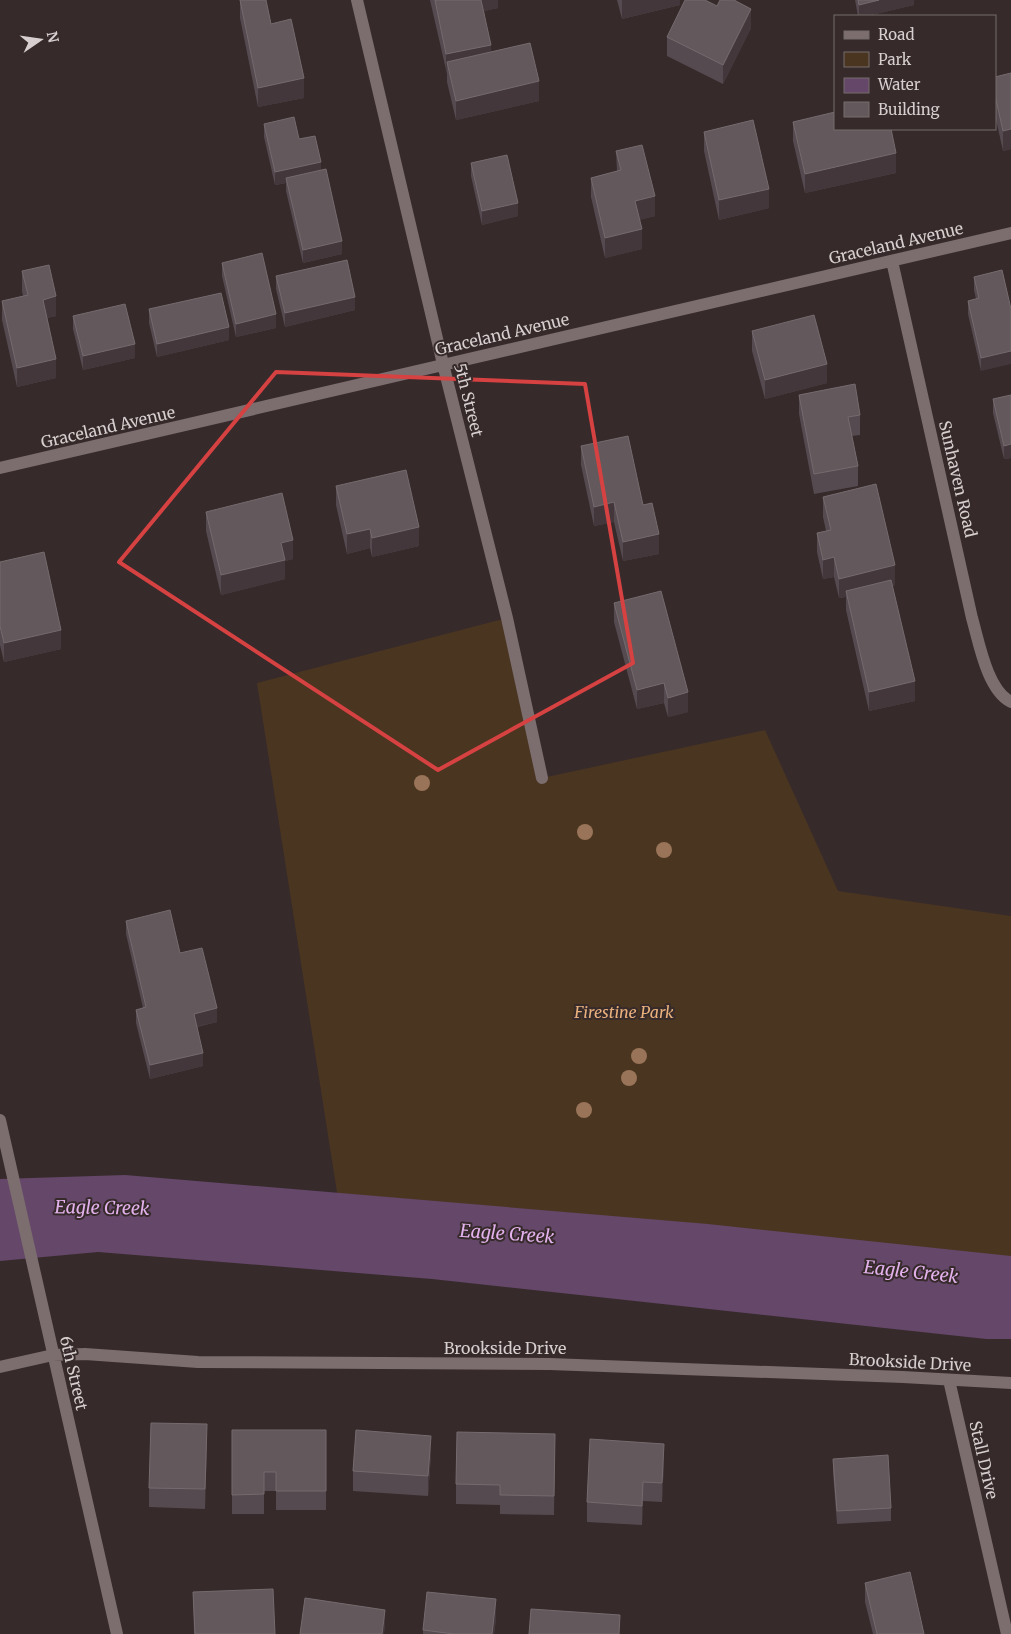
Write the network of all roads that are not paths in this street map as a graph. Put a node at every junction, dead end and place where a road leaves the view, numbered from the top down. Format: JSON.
{"nodes":[{"id":1,"x":357,"y":0,"type":"edge"},
{"id":2,"x":1011,"y":233,"type":"edge"},
{"id":3,"x":892,"y":261,"type":"junction"},
{"id":4,"x":443,"y":364,"type":"junction"},
{"id":5,"x":0,"y":468,"type":"edge"},
{"id":6,"x":1008,"y":701,"type":"edge"},
{"id":7,"x":542,"y":778,"type":"dead end"},
{"id":8,"x":0,"y":1120,"type":"edge"},
{"id":9,"x":53,"y":1355,"type":"junction"},
{"id":10,"x":0,"y":1367,"type":"edge"},
{"id":11,"x":949,"y":1380,"type":"junction"},
{"id":12,"x":1011,"y":1383,"type":"edge"},
{"id":13,"x":117,"y":1634,"type":"edge"},
{"id":14,"x":1007,"y":1634,"type":"edge"}],
"edges":[{"from":1,"to":4,"type":"street","name":"5th Street"},
{"from":2,"to":3,"type":"street","name":"Graceland Avenue"},
{"from":3,"to":4,"type":"street","name":"Graceland Avenue"},
{"from":3,"to":6,"type":"street","name":"Sunhaven Road"},
{"from":4,"to":5,"type":"street","name":"Graceland Avenue"},
{"from":4,"to":7,"type":"street","name":"5th Street"},
{"from":8,"to":9,"type":"street","name":"6th Street"},
{"from":9,"to":10,"type":"street","name":"Brookside Drive"},
{"from":9,"to":11,"type":"street","name":"Brookside Drive"},
{"from":9,"to":13,"type":"street","name":"6th Street"},
{"from":11,"to":12,"type":"street","name":"Brookside Drive"},
{"from":11,"to":14,"type":"street","name":"Stall Drive"}]}
